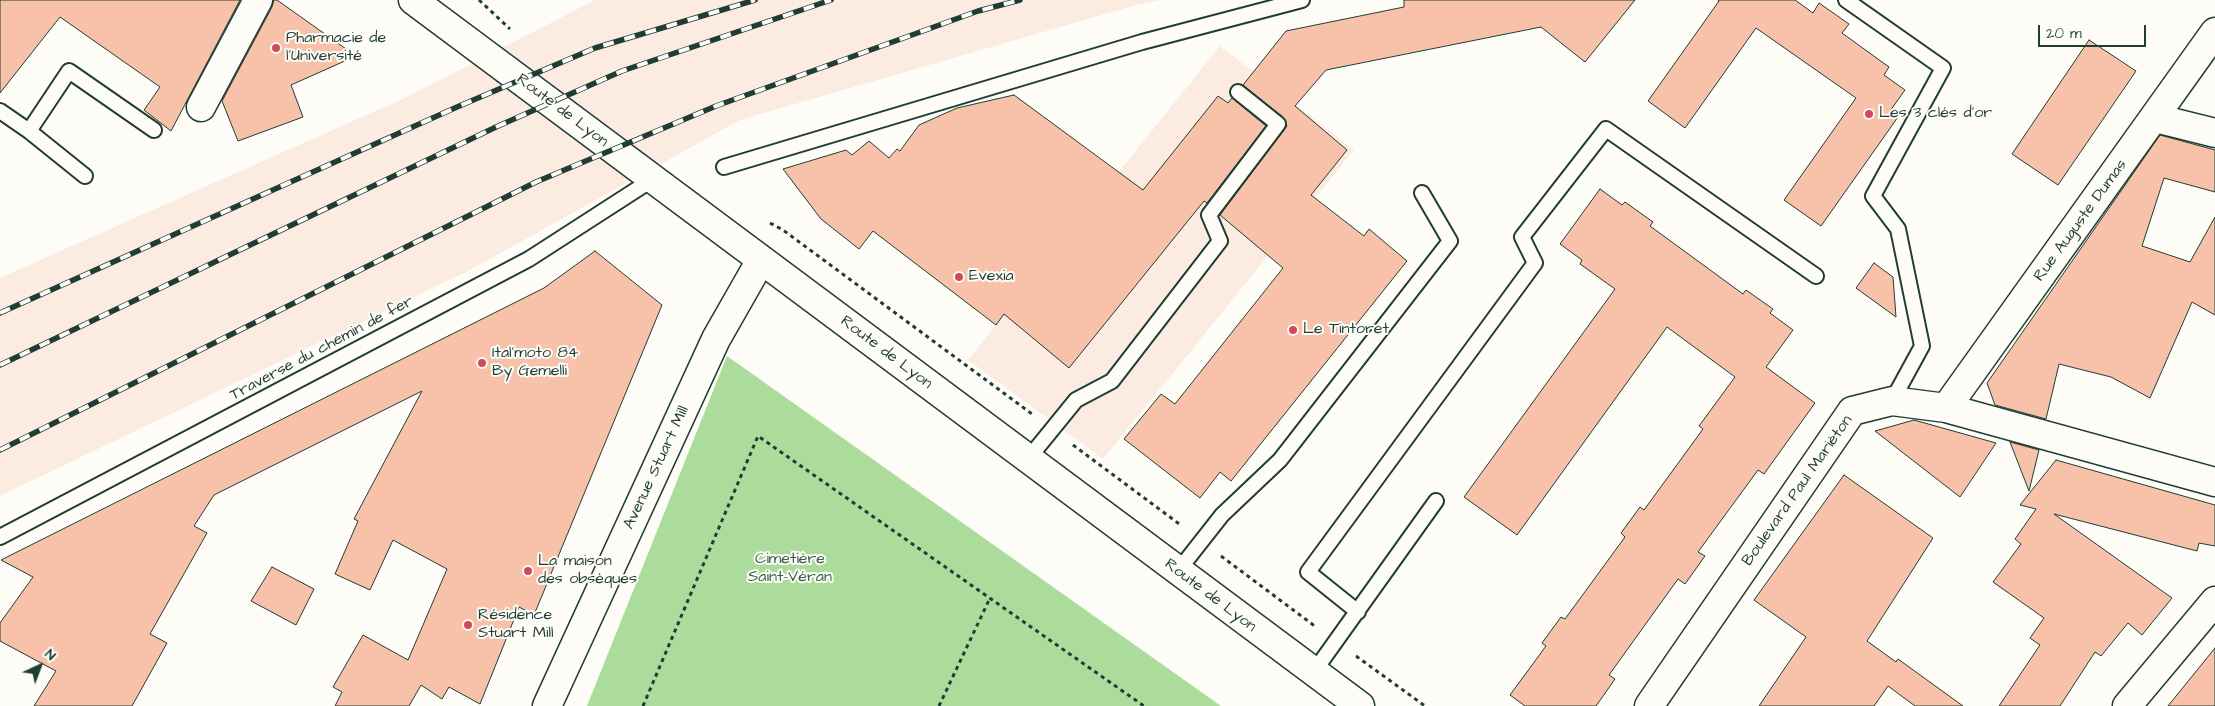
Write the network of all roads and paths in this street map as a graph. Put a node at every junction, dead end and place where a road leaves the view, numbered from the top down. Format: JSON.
{"nodes":[{"id":1,"x":258,"y":0,"type":"edge"},
{"id":2,"x":413,"y":0,"type":"edge"},
{"id":3,"x":1302,"y":0,"type":"edge"},
{"id":4,"x":1846,"y":0,"type":"edge"},
{"id":5,"x":2215,"y":32,"type":"edge"},
{"id":6,"x":1238,"y":92,"type":"dead end"},
{"id":7,"x":201,"y":107,"type":"dead end"},
{"id":8,"x":0,"y":111,"type":"edge"},
{"id":9,"x":2155,"y":118,"type":"junction"},
{"id":10,"x":154,"y":130,"type":"dead end"},
{"id":11,"x":28,"y":131,"type":"junction"},
{"id":12,"x":2215,"y":133,"type":"edge"},
{"id":13,"x":724,"y":167,"type":"dead end"},
{"id":14,"x":85,"y":176,"type":"dead end"},
{"id":15,"x":652,"y":178,"type":"junction"},
{"id":16,"x":1422,"y":193,"type":"dead end"},
{"id":17,"x":761,"y":260,"type":"junction"},
{"id":18,"x":1816,"y":276,"type":"dead end"},
{"id":19,"x":1892,"y":401,"type":"junction"},
{"id":20,"x":1946,"y":408,"type":"junction"},
{"id":21,"x":1028,"y":459,"type":"junction"},
{"id":22,"x":2215,"y":482,"type":"edge"},
{"id":23,"x":1436,"y":501,"type":"dead end"},
{"id":24,"x":0,"y":537,"type":"edge"},
{"id":25,"x":1178,"y":571,"type":"junction"},
{"id":26,"x":990,"y":598,"type":"junction"},
{"id":27,"x":2215,"y":601,"type":"edge"},
{"id":28,"x":1358,"y":612,"type":"junction"},
{"id":29,"x":1356,"y":655,"type":"dead end"},
{"id":30,"x":1313,"y":673,"type":"junction"},
{"id":31,"x":547,"y":706,"type":"edge"},
{"id":32,"x":643,"y":706,"type":"edge"},
{"id":33,"x":939,"y":706,"type":"edge"},
{"id":34,"x":1144,"y":706,"type":"edge"},
{"id":35,"x":1360,"y":706,"type":"edge"},
{"id":36,"x":1425,"y":706,"type":"edge"},
{"id":37,"x":1649,"y":706,"type":"edge"},
{"id":38,"x":2127,"y":706,"type":"edge"}],
"edges":[{"from":1,"to":7,"type":"street"},
{"from":2,"to":15,"type":"street","name":"Route de Lyon"},
{"from":3,"to":13,"type":"lane"},
{"from":4,"to":19,"type":"lane"},
{"from":5,"to":9,"type":"street","name":"Rue Auguste Dumas"},
{"from":6,"to":21,"type":"lane"},
{"from":8,"to":11,"type":"lane"},
{"from":9,"to":12,"type":"street"},
{"from":9,"to":20,"type":"street","name":"Rue Auguste Dumas"},
{"from":10,"to":11,"type":"lane"},
{"from":11,"to":14,"type":"lane"},
{"from":15,"to":17,"type":"street","name":"Route de Lyon"},
{"from":15,"to":24,"type":"lane","name":"Traverse du chemin de fer"},
{"from":16,"to":25,"type":"lane"},
{"from":17,"to":21,"type":"street","name":"Route de Lyon"},
{"from":17,"to":31,"type":"street","name":"Avenue Stuart Mill"},
{"from":18,"to":28,"type":"lane"},
{"from":19,"to":20,"type":"street","name":"Boulevard Paul Marièton"},
{"from":19,"to":37,"type":"street","name":"Boulevard Paul Marièton"},
{"from":20,"to":22,"type":"street","name":"Boulevard Paul Marièton"},
{"from":21,"to":25,"type":"street","name":"Route de Lyon"},
{"from":23,"to":28,"type":"lane"},
{"from":25,"to":30,"type":"street","name":"Route de Lyon"},
{"from":26,"to":32,"type":"path"},
{"from":26,"to":33,"type":"path"},
{"from":26,"to":34,"type":"path"},
{"from":27,"to":38,"type":"street"},
{"from":28,"to":30,"type":"lane"},
{"from":29,"to":36,"type":"path"},
{"from":30,"to":35,"type":"street","name":"Route de Lyon"}]}
